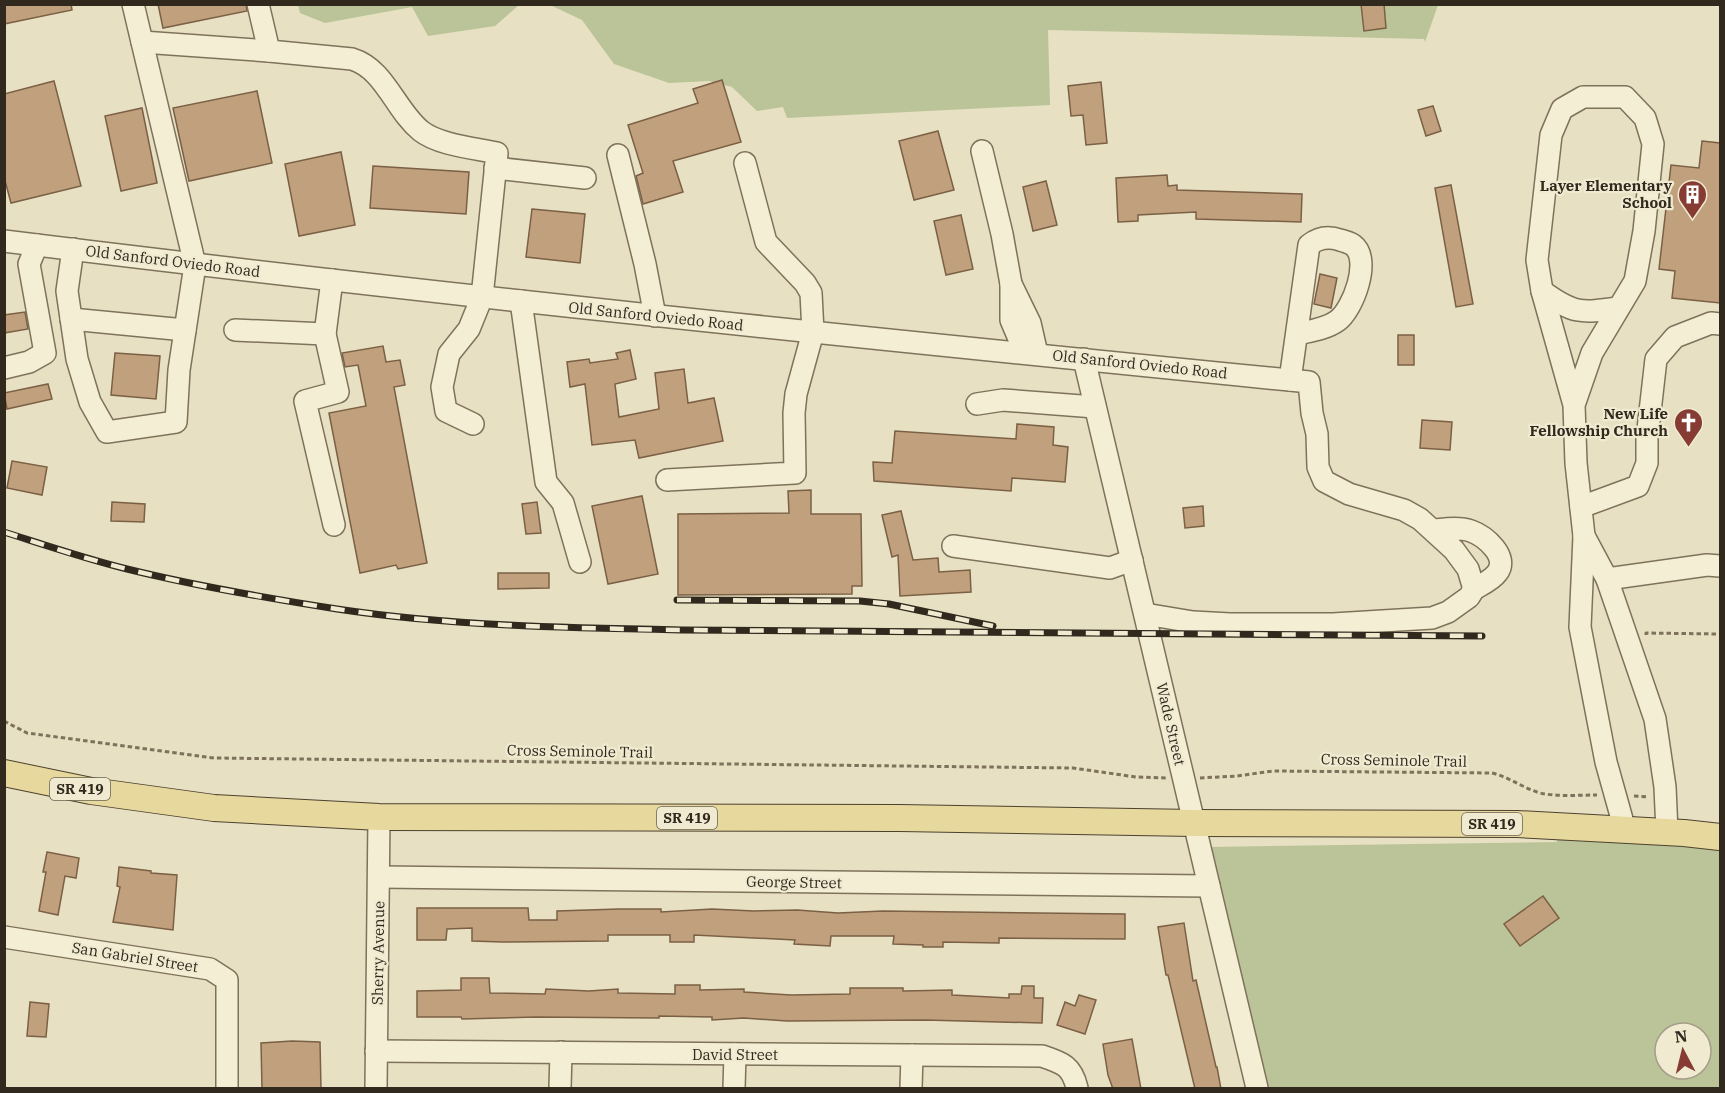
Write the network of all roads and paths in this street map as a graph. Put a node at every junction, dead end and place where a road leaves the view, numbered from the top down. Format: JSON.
{"nodes":[{"id":1,"x":133,"y":4,"type":"edge"},
{"id":2,"x":258,"y":4,"type":"edge"},
{"id":3,"x":142,"y":42,"type":"junction"},
{"id":4,"x":269,"y":51,"type":"junction"},
{"id":5,"x":982,"y":151,"type":"dead end"},
{"id":6,"x":618,"y":155,"type":"dead end"},
{"id":7,"x":745,"y":164,"type":"dead end"},
{"id":8,"x":495,"y":168,"type":"junction"},
{"id":9,"x":585,"y":178,"type":"dead end"},
{"id":10,"x":4,"y":241,"type":"edge"},
{"id":11,"x":37,"y":245,"type":"junction"},
{"id":12,"x":73,"y":249,"type":"junction"},
{"id":13,"x":195,"y":265,"type":"junction"},
{"id":14,"x":332,"y":280,"type":"junction"},
{"id":15,"x":1542,"y":291,"type":"junction"},
{"id":16,"x":482,"y":297,"type":"junction"},
{"id":17,"x":521,"y":301,"type":"junction"},
{"id":18,"x":1618,"y":308,"type":"junction"},
{"id":19,"x":655,"y":316,"type":"junction"},
{"id":20,"x":71,"y":319,"type":"junction"},
{"id":21,"x":1720,"y":324,"type":"edge"},
{"id":22,"x":185,"y":330,"type":"junction"},
{"id":23,"x":235,"y":330,"type":"dead end"},
{"id":24,"x":813,"y":332,"type":"junction"},
{"id":25,"x":325,"y":333,"type":"junction"},
{"id":26,"x":1297,"y":334,"type":"junction"},
{"id":27,"x":1031,"y":353,"type":"junction"},
{"id":28,"x":1084,"y":359,"type":"junction"},
{"id":29,"x":4,"y":368,"type":"edge"},
{"id":30,"x":1300,"y":381,"type":"junction"},
{"id":31,"x":977,"y":404,"type":"dead end"},
{"id":32,"x":1574,"y":405,"type":"junction"},
{"id":33,"x":1095,"y":407,"type":"junction"},
{"id":34,"x":473,"y":424,"type":"dead end"},
{"id":35,"x":667,"y":480,"type":"dead end"},
{"id":36,"x":1581,"y":507,"type":"junction"},
{"id":37,"x":334,"y":525,"type":"dead end"},
{"id":38,"x":1434,"y":530,"type":"junction"},
{"id":39,"x":1584,"y":536,"type":"junction"},
{"id":40,"x":953,"y":546,"type":"dead end"},
{"id":41,"x":1132,"y":560,"type":"junction"},
{"id":42,"x":580,"y":562,"type":"dead end"},
{"id":43,"x":1720,"y":566,"type":"edge"},
{"id":44,"x":1607,"y":579,"type":"junction"},
{"id":45,"x":1474,"y":589,"type":"junction"},
{"id":46,"x":1145,"y":614,"type":"junction"},
{"id":47,"x":1646,"y":633,"type":"dead end"},
{"id":48,"x":1720,"y":634,"type":"edge"},
{"id":49,"x":4,"y":721,"type":"edge"},
{"id":50,"x":4,"y":773,"type":"edge"},
{"id":51,"x":1159,"y":778,"type":"dead end"},
{"id":52,"x":1203,"y":778,"type":"dead end"},
{"id":53,"x":1580,"y":795,"type":"dead end"},
{"id":54,"x":379,"y":817,"type":"junction"},
{"id":55,"x":1194,"y":823,"type":"junction"},
{"id":56,"x":1625,"y":830,"type":"junction"},
{"id":57,"x":1667,"y":832,"type":"junction"},
{"id":58,"x":1720,"y":837,"type":"edge"},
{"id":59,"x":380,"y":877,"type":"junction"},
{"id":60,"x":1209,"y":886,"type":"junction"},
{"id":61,"x":4,"y":937,"type":"edge"},
{"id":62,"x":376,"y":1051,"type":"junction"},
{"id":63,"x":561,"y":1053,"type":"junction"},
{"id":64,"x":735,"y":1054,"type":"junction"},
{"id":65,"x":912,"y":1055,"type":"junction"},
{"id":66,"x":227,"y":1089,"type":"edge"},
{"id":67,"x":376,"y":1089,"type":"edge"},
{"id":68,"x":560,"y":1089,"type":"edge"},
{"id":69,"x":734,"y":1089,"type":"edge"},
{"id":70,"x":911,"y":1089,"type":"edge"},
{"id":71,"x":1077,"y":1089,"type":"edge"},
{"id":72,"x":1257,"y":1089,"type":"edge"}],
"edges":[{"from":1,"to":3,"type":"street"},
{"from":2,"to":4,"type":"street"},
{"from":3,"to":4,"type":"street"},
{"from":3,"to":13,"type":"street"},
{"from":4,"to":8,"type":"street"},
{"from":5,"to":27,"type":"street"},
{"from":6,"to":19,"type":"street"},
{"from":7,"to":24,"type":"street"},
{"from":8,"to":9,"type":"street"},
{"from":8,"to":16,"type":"street"},
{"from":10,"to":11,"type":"street","name":"Old Sanford Oviedo Road"},
{"from":11,"to":12,"type":"street","name":"Old Sanford Oviedo Road"},
{"from":11,"to":29,"type":"street"},
{"from":12,"to":13,"type":"street","name":"Old Sanford Oviedo Road"},
{"from":12,"to":20,"type":"street"},
{"from":13,"to":14,"type":"street","name":"Old Sanford Oviedo Road"},
{"from":13,"to":22,"type":"street"},
{"from":14,"to":16,"type":"street","name":"Old Sanford Oviedo Road"},
{"from":14,"to":25,"type":"street"},
{"from":15,"to":18,"type":"street"},
{"from":15,"to":18,"type":"street"},
{"from":15,"to":32,"type":"street"},
{"from":16,"to":17,"type":"street","name":"Old Sanford Oviedo Road"},
{"from":16,"to":34,"type":"street"},
{"from":17,"to":19,"type":"street","name":"Old Sanford Oviedo Road"},
{"from":17,"to":42,"type":"street"},
{"from":18,"to":32,"type":"street"},
{"from":19,"to":24,"type":"street","name":"Old Sanford Oviedo Road"},
{"from":20,"to":22,"type":"street"},
{"from":20,"to":22,"type":"street"},
{"from":21,"to":36,"type":"street"},
{"from":23,"to":25,"type":"street"},
{"from":24,"to":27,"type":"street","name":"Old Sanford Oviedo Road"},
{"from":24,"to":35,"type":"street"},
{"from":25,"to":37,"type":"street"},
{"from":26,"to":26,"type":"street"},
{"from":26,"to":30,"type":"street"},
{"from":27,"to":28,"type":"street","name":"Old Sanford Oviedo Road"},
{"from":28,"to":30,"type":"street","name":"Old Sanford Oviedo Road"},
{"from":28,"to":33,"type":"street","name":"Wade Street"},
{"from":30,"to":38,"type":"street"},
{"from":31,"to":33,"type":"street"},
{"from":32,"to":36,"type":"street"},
{"from":33,"to":41,"type":"street","name":"Wade Street"},
{"from":36,"to":39,"type":"street"},
{"from":38,"to":45,"type":"street"},
{"from":38,"to":45,"type":"street"},
{"from":39,"to":44,"type":"street"},
{"from":39,"to":56,"type":"street"},
{"from":40,"to":41,"type":"street"},
{"from":41,"to":46,"type":"street","name":"Wade Street"},
{"from":43,"to":44,"type":"street"},
{"from":44,"to":57,"type":"street"},
{"from":45,"to":46,"type":"street"},
{"from":46,"to":55,"type":"street","name":"Wade Street"},
{"from":47,"to":48,"type":"path"},
{"from":49,"to":51,"type":"path","name":"Cross Seminole Trail"},
{"from":50,"to":54,"type":"main road","number":"SR 419"},
{"from":52,"to":53,"type":"path","name":"Cross Seminole Trail"},
{"from":54,"to":55,"type":"main road","number":"SR 419"},
{"from":54,"to":59,"type":"street","name":"Sherry Avenue"},
{"from":55,"to":56,"type":"main road","number":"SR 419"},
{"from":55,"to":60,"type":"street","name":"Wade Street"},
{"from":56,"to":57,"type":"main road","number":"SR 419"},
{"from":57,"to":58,"type":"main road","number":"SR 419"},
{"from":59,"to":60,"type":"street","name":"George Street"},
{"from":59,"to":62,"type":"street","name":"Sherry Avenue"},
{"from":60,"to":72,"type":"street","name":"Wade Street"},
{"from":61,"to":66,"type":"street","name":"San Gabriel Street"},
{"from":62,"to":63,"type":"street","name":"David Street"},
{"from":62,"to":67,"type":"street","name":"Sherry Avenue"},
{"from":63,"to":64,"type":"street","name":"David Street"},
{"from":63,"to":68,"type":"street"},
{"from":64,"to":65,"type":"street","name":"David Street"},
{"from":64,"to":69,"type":"street"},
{"from":65,"to":70,"type":"street"},
{"from":65,"to":71,"type":"street","name":"David Street"}]}
